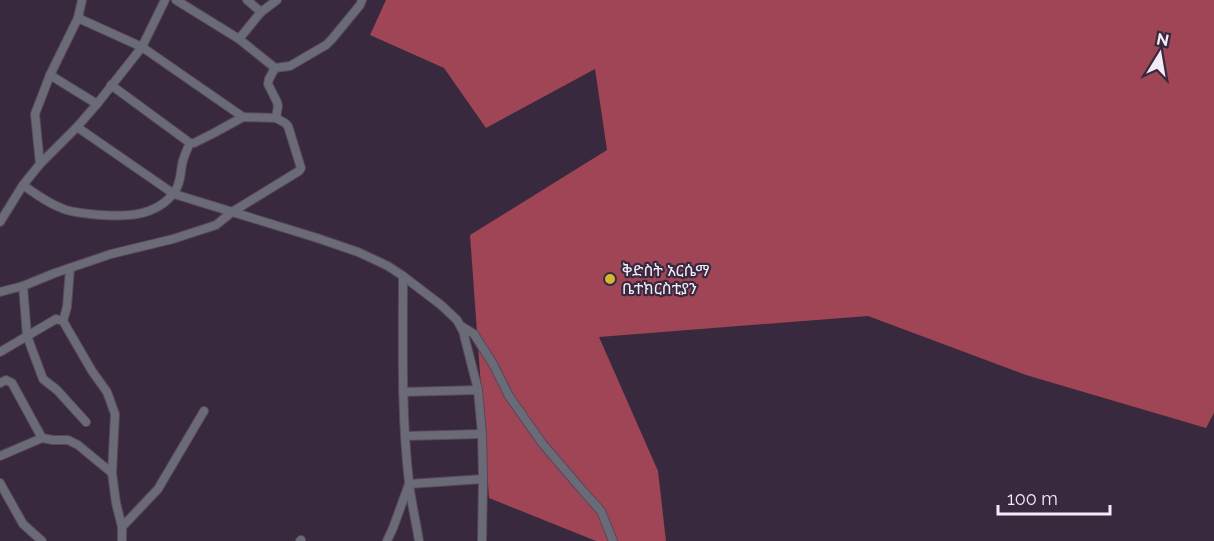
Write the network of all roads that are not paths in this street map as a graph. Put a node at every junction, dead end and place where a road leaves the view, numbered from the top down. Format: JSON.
{"nodes":[{"id":1,"x":82,"y":0,"type":"edge"},
{"id":2,"x":165,"y":0,"type":"edge"},
{"id":3,"x":177,"y":0,"type":"edge"},
{"id":4,"x":278,"y":0,"type":"edge"},
{"id":5,"x":362,"y":0,"type":"edge"},
{"id":6,"x":250,"y":1,"type":"edge"},
{"id":7,"x":261,"y":12,"type":"junction"},
{"id":8,"x":78,"y":18,"type":"junction"},
{"id":9,"x":239,"y":39,"type":"junction"},
{"id":10,"x":142,"y":47,"type":"junction"},
{"id":11,"x":275,"y":68,"type":"junction"},
{"id":12,"x":50,"y":75,"type":"junction"},
{"id":13,"x":111,"y":85,"type":"junction"},
{"id":14,"x":97,"y":104,"type":"junction"},
{"id":15,"x":243,"y":117,"type":"junction"},
{"id":16,"x":276,"y":118,"type":"junction"},
{"id":17,"x":77,"y":127,"type":"junction"},
{"id":18,"x":190,"y":143,"type":"junction"},
{"id":19,"x":40,"y":164,"type":"junction"},
{"id":20,"x":23,"y":186,"type":"junction"},
{"id":21,"x":174,"y":194,"type":"junction"},
{"id":22,"x":3,"y":207,"type":"edge"},
{"id":23,"x":232,"y":212,"type":"junction"},
{"id":24,"x":0,"y":222,"type":"edge"},
{"id":25,"x":70,"y":268,"type":"junction"},
{"id":26,"x":403,"y":276,"type":"junction"},
{"id":27,"x":24,"y":286,"type":"junction"},
{"id":28,"x":0,"y":291,"type":"edge"},
{"id":29,"x":63,"y":321,"type":"junction"},
{"id":30,"x":460,"y":326,"type":"junction"},
{"id":31,"x":27,"y":336,"type":"junction"},
{"id":32,"x":0,"y":352,"type":"edge"},
{"id":33,"x":0,"y":382,"type":"edge"},
{"id":34,"x":478,"y":390,"type":"junction"},
{"id":35,"x":403,"y":392,"type":"junction"},
{"id":36,"x":204,"y":411,"type":"dead end"},
{"id":37,"x":86,"y":422,"type":"dead end"},
{"id":38,"x":482,"y":434,"type":"junction"},
{"id":39,"x":405,"y":436,"type":"junction"},
{"id":40,"x":42,"y":438,"type":"junction"},
{"id":41,"x":0,"y":456,"type":"edge"},
{"id":42,"x":112,"y":473,"type":"junction"},
{"id":43,"x":483,"y":479,"type":"junction"},
{"id":44,"x":0,"y":483,"type":"edge"},
{"id":45,"x":409,"y":484,"type":"junction"},
{"id":46,"x":122,"y":527,"type":"junction"},
{"id":47,"x":42,"y":541,"type":"edge"},
{"id":48,"x":122,"y":541,"type":"edge"},
{"id":49,"x":387,"y":541,"type":"edge"},
{"id":50,"x":419,"y":541,"type":"edge"},
{"id":51,"x":482,"y":541,"type":"edge"},
{"id":52,"x":613,"y":541,"type":"edge"}],
"edges":[{"from":1,"to":8,"type":"street"},
{"from":2,"to":10,"type":"street"},
{"from":3,"to":9,"type":"street"},
{"from":4,"to":7,"type":"street"},
{"from":5,"to":11,"type":"street"},
{"from":6,"to":7,"type":"street"},
{"from":7,"to":9,"type":"street"},
{"from":8,"to":10,"type":"street"},
{"from":8,"to":12,"type":"street"},
{"from":9,"to":11,"type":"street"},
{"from":10,"to":13,"type":"street"},
{"from":10,"to":15,"type":"street"},
{"from":11,"to":16,"type":"street"},
{"from":12,"to":14,"type":"street"},
{"from":12,"to":19,"type":"street"},
{"from":13,"to":14,"type":"street"},
{"from":13,"to":18,"type":"street"},
{"from":14,"to":17,"type":"street"},
{"from":15,"to":16,"type":"street"},
{"from":15,"to":18,"type":"street"},
{"from":16,"to":23,"type":"street"},
{"from":17,"to":19,"type":"street"},
{"from":17,"to":21,"type":"street"},
{"from":18,"to":21,"type":"street"},
{"from":19,"to":20,"type":"street"},
{"from":20,"to":21,"type":"street"},
{"from":20,"to":22,"type":"street"},
{"from":21,"to":23,"type":"street"},
{"from":22,"to":24,"type":"street"},
{"from":23,"to":25,"type":"street"},
{"from":23,"to":26,"type":"street"},
{"from":25,"to":27,"type":"street"},
{"from":25,"to":29,"type":"street"},
{"from":26,"to":30,"type":"street"},
{"from":26,"to":35,"type":"street"},
{"from":27,"to":28,"type":"street"},
{"from":27,"to":31,"type":"street"},
{"from":29,"to":31,"type":"street"},
{"from":29,"to":42,"type":"street"},
{"from":30,"to":34,"type":"street"},
{"from":30,"to":52,"type":"street"},
{"from":31,"to":32,"type":"street"},
{"from":31,"to":37,"type":"street"},
{"from":33,"to":40,"type":"street"},
{"from":34,"to":35,"type":"street"},
{"from":34,"to":38,"type":"street"},
{"from":35,"to":39,"type":"street"},
{"from":36,"to":46,"type":"street"},
{"from":38,"to":39,"type":"street"},
{"from":38,"to":43,"type":"street"},
{"from":39,"to":45,"type":"street"},
{"from":40,"to":41,"type":"street"},
{"from":40,"to":42,"type":"street"},
{"from":42,"to":46,"type":"street"},
{"from":43,"to":45,"type":"street"},
{"from":43,"to":51,"type":"street"},
{"from":44,"to":47,"type":"street"},
{"from":45,"to":49,"type":"street"},
{"from":45,"to":50,"type":"street"},
{"from":46,"to":48,"type":"street"}]}
